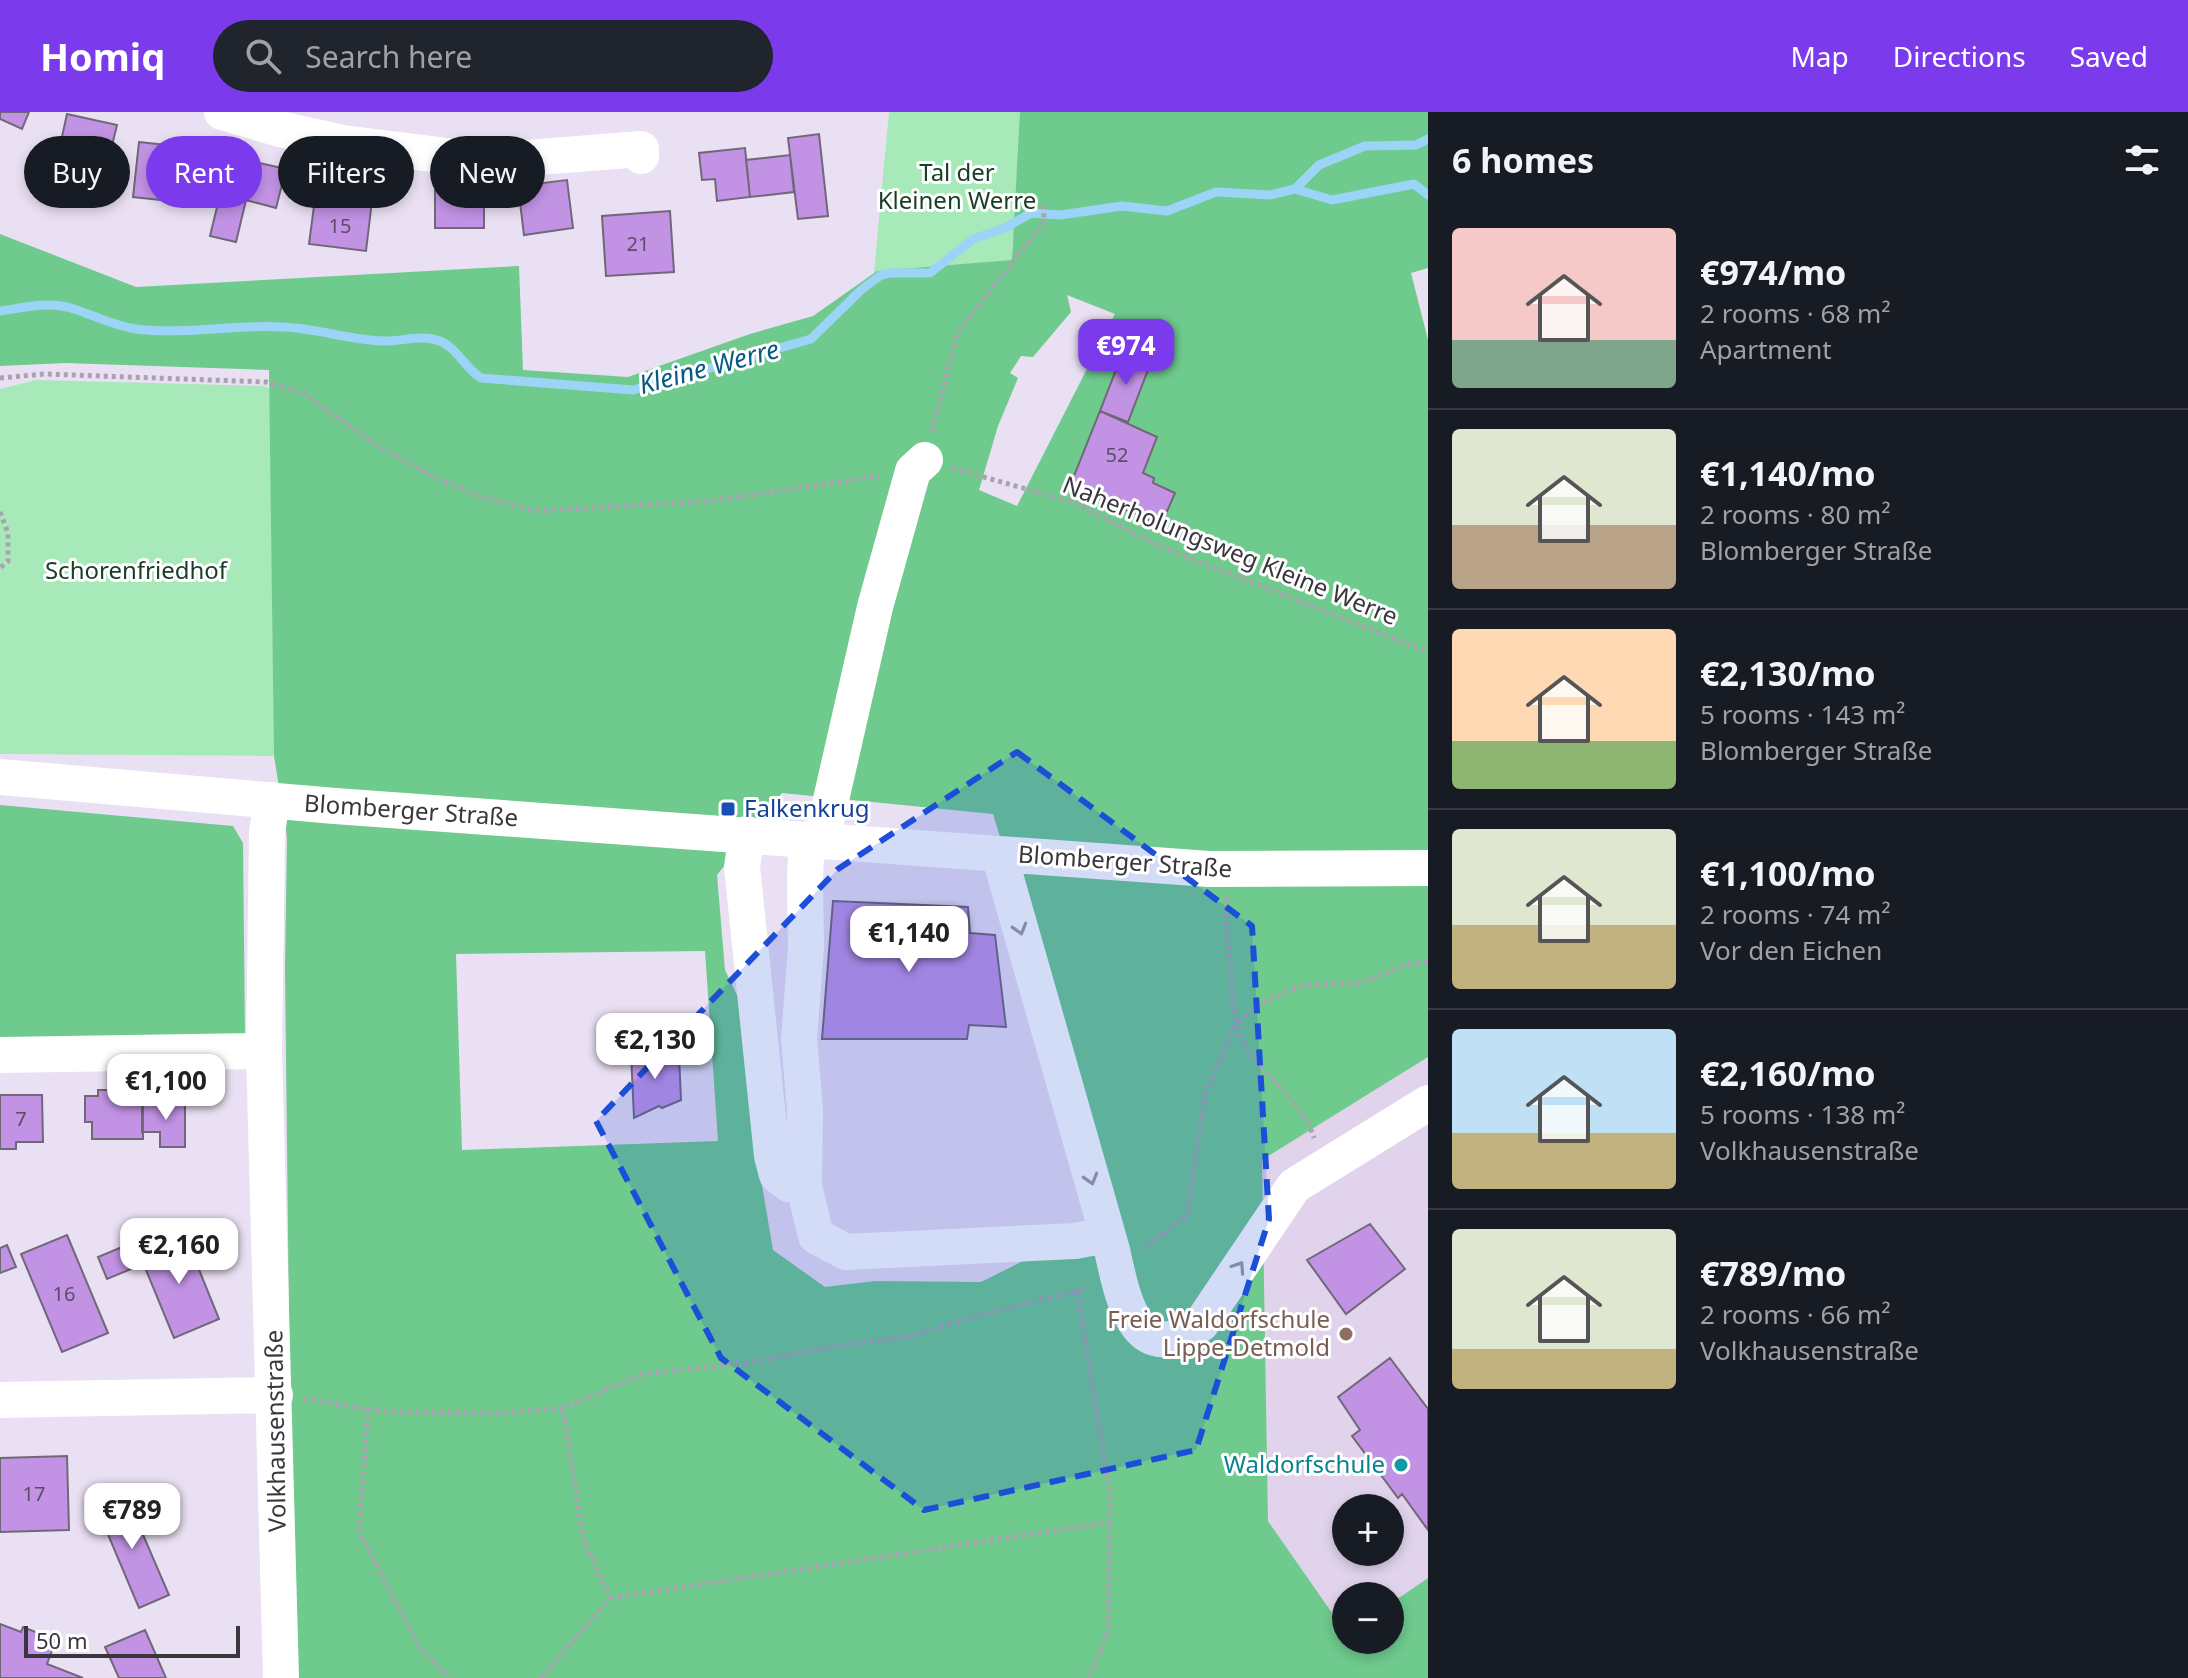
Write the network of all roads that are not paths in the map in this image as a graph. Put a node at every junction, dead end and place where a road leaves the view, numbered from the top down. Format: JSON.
{"nodes":[{"id":1,"x":225,"y":112,"type":"edge"},
{"id":2,"x":641,"y":156,"type":"dead end"},
{"id":3,"x":919,"y":466,"type":"road end"},
{"id":4,"x":0,"y":777,"type":"edge"},
{"id":5,"x":272,"y":800,"type":"junction"},
{"id":6,"x":747,"y":834,"type":"junction"},
{"id":7,"x":815,"y":839,"type":"junction"},
{"id":8,"x":999,"y":854,"type":"junction"},
{"id":9,"x":1428,"y":868,"type":"edge"},
{"id":10,"x":264,"y":1051,"type":"junction"},
{"id":11,"x":0,"y":1055,"type":"edge"},
{"id":12,"x":1428,"y":1103,"type":"edge"},
{"id":13,"x":804,"y":1184,"type":"junction"},
{"id":14,"x":1106,"y":1235,"type":"junction"},
{"id":15,"x":275,"y":1395,"type":"junction"},
{"id":16,"x":0,"y":1400,"type":"edge"},
{"id":17,"x":281,"y":1678,"type":"edge"}],
"edges":[{"from":1,"to":2,"type":"street"},
{"from":3,"to":7,"type":"street"},
{"from":4,"to":5,"type":"street","name":"Blomberger Straße"},
{"from":5,"to":6,"type":"street","name":"Blomberger Straße"},
{"from":5,"to":10,"type":"street","name":"Volkhausenstraße"},
{"from":6,"to":7,"type":"street","name":"Blomberger Straße"},
{"from":6,"to":13,"type":"street"},
{"from":7,"to":8,"type":"street","name":"Blomberger Straße"},
{"from":7,"to":13,"type":"street"},
{"from":8,"to":9,"type":"street","name":"Blomberger Straße"},
{"from":8,"to":14,"type":"street","one_way":true},
{"from":10,"to":11,"type":"street"},
{"from":10,"to":15,"type":"street","name":"Volkhausenstraße"},
{"from":14,"to":12,"type":"street","one_way":true},
{"from":13,"to":14,"type":"street"},
{"from":15,"to":16,"type":"street"},
{"from":15,"to":17,"type":"street","name":"Volkhausenstraße"}]}
